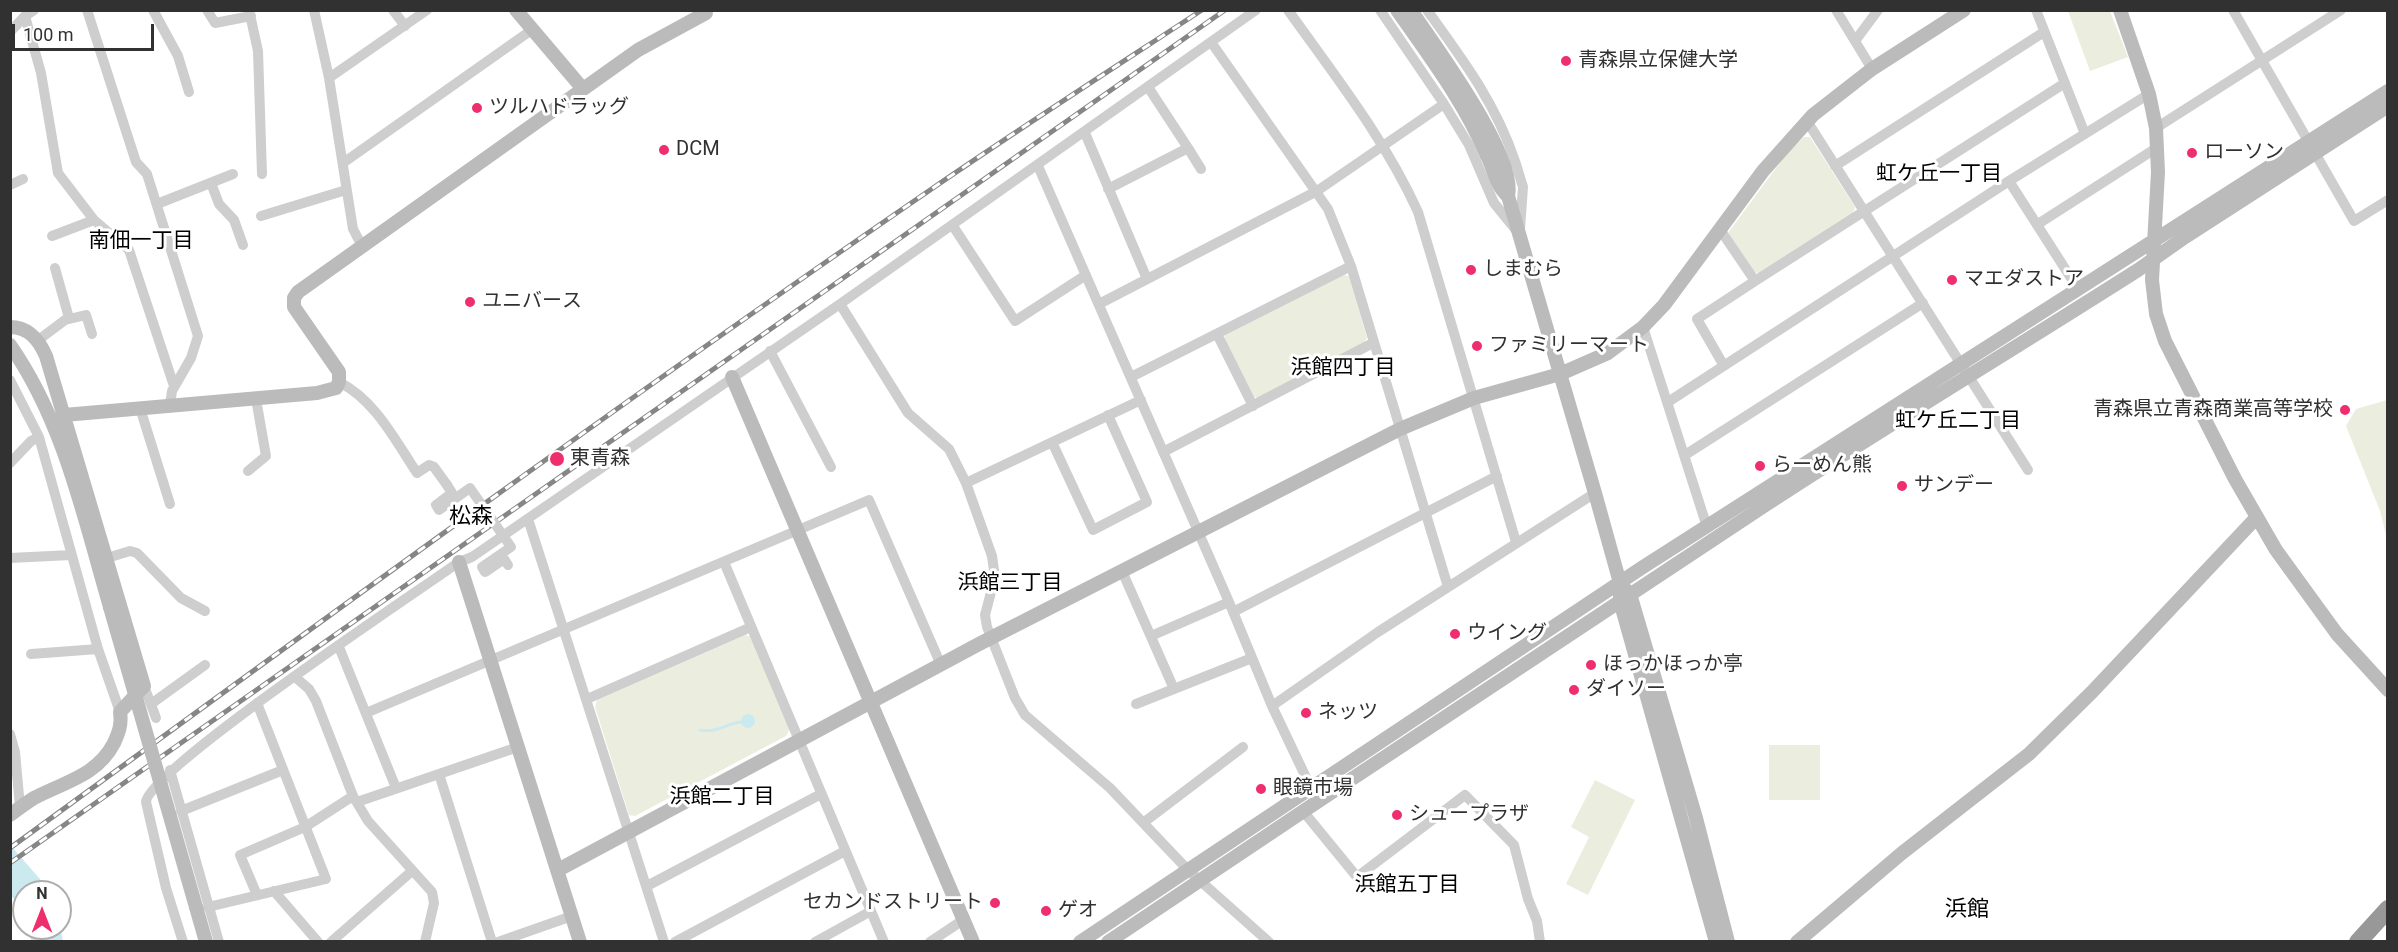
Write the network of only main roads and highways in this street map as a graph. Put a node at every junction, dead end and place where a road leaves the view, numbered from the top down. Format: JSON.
{"nodes":[{"id":1,"x":2388,"y":909,"type":"edge"},
{"id":2,"x":2358,"y":942,"type":"edge"}],
"edges":[{"from":1,"to":2,"type":"highway"}]}
